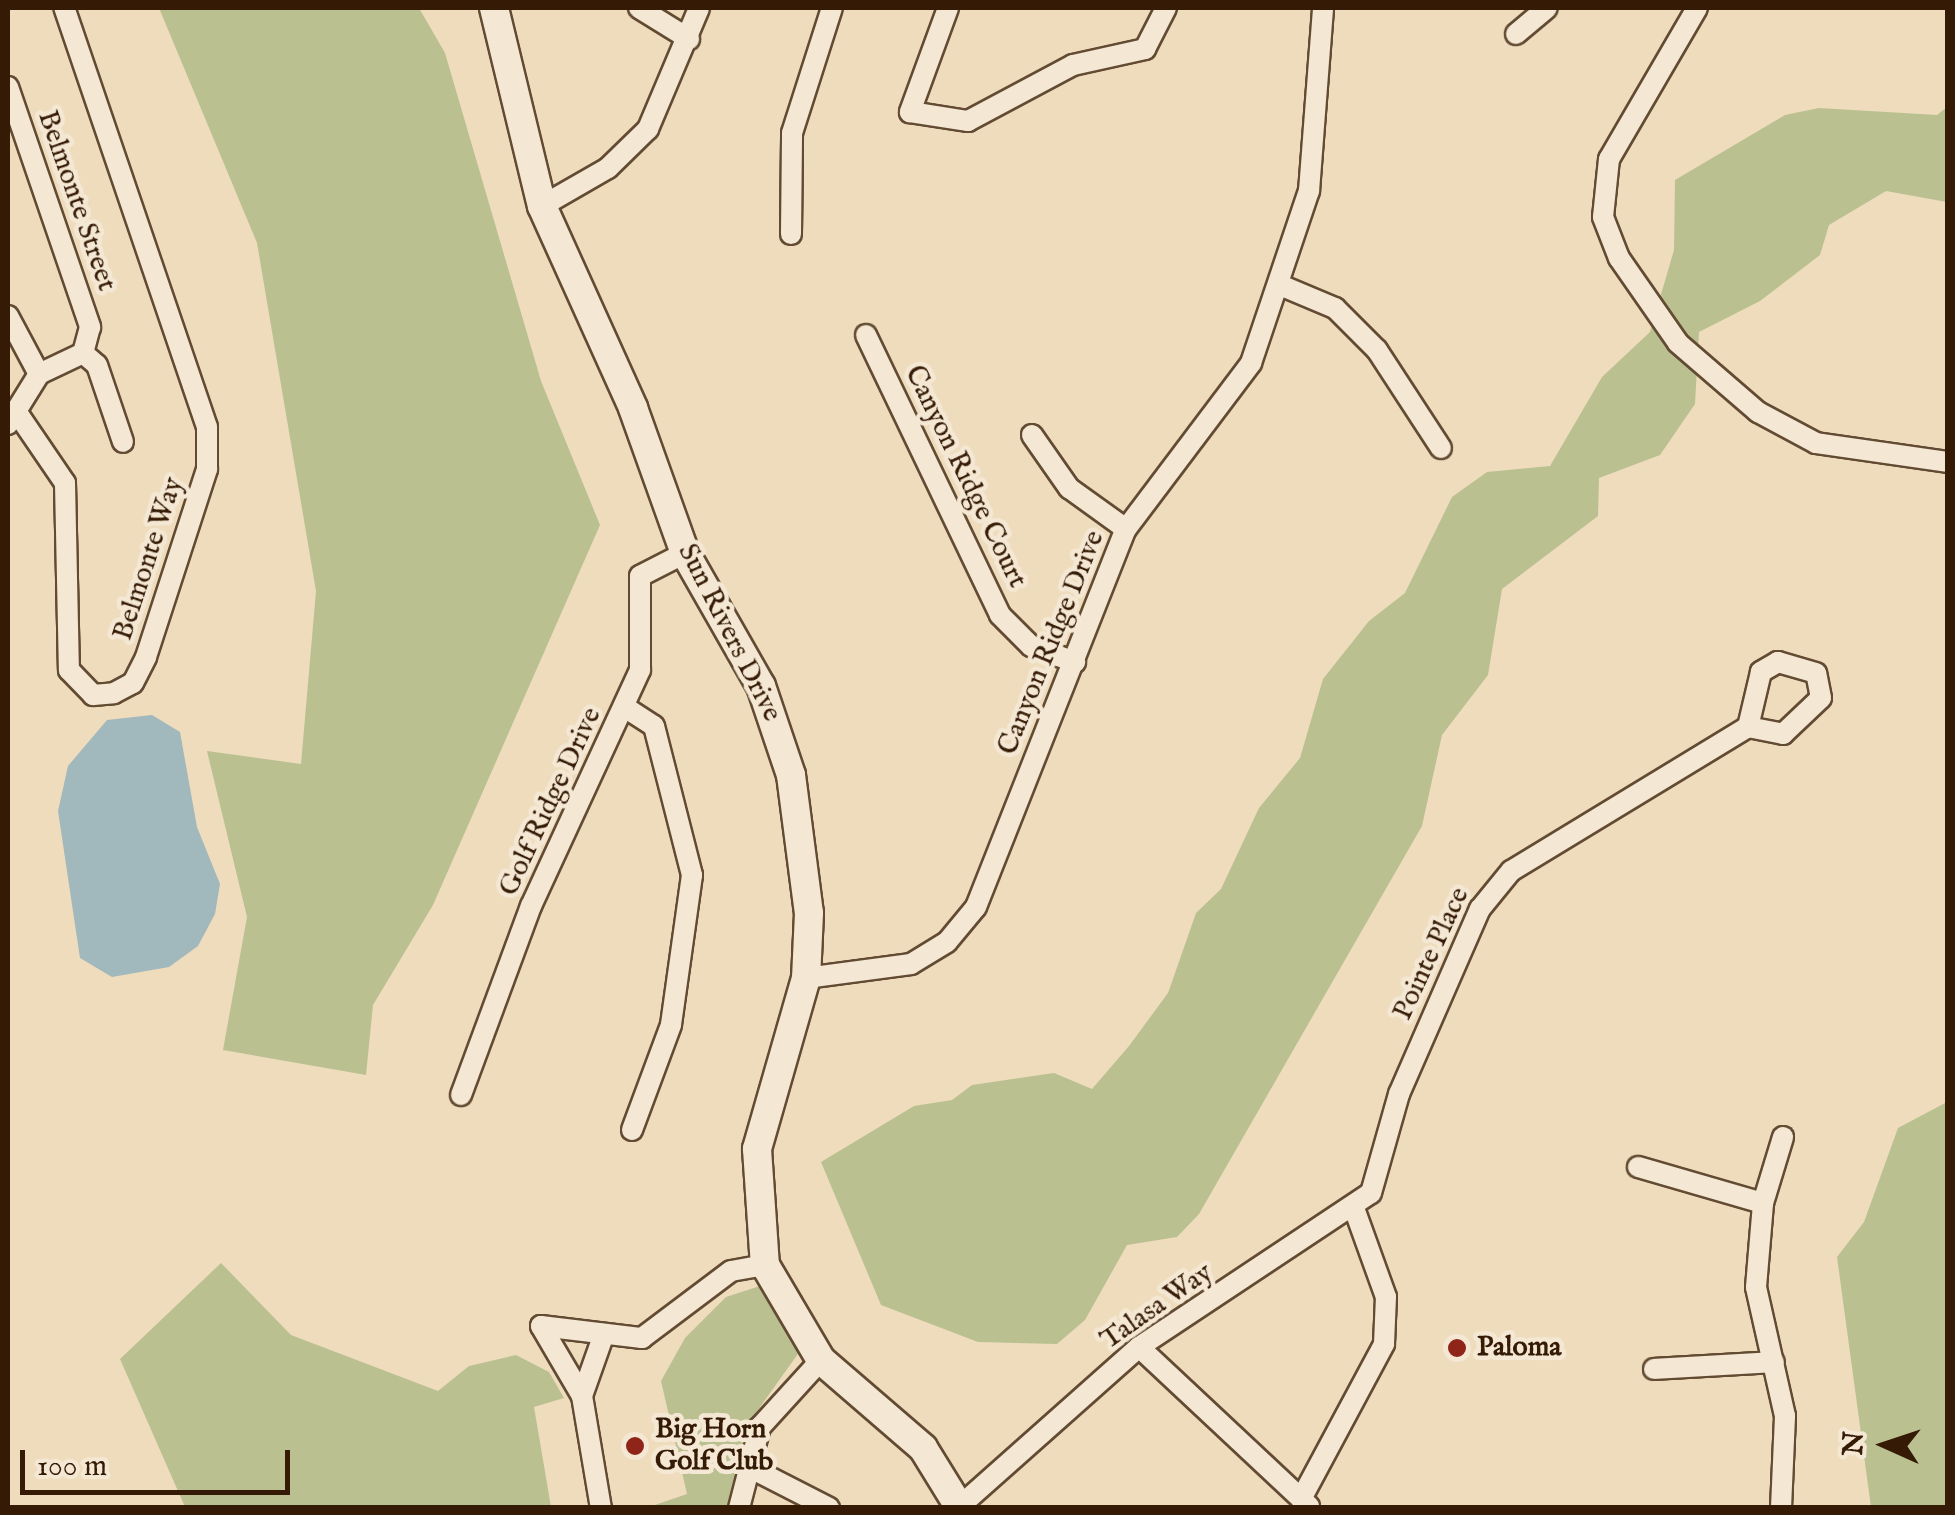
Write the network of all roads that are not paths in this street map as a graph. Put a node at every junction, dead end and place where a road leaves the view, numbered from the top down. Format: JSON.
{"nodes":[{"id":1,"x":64,"y":8,"type":"edge"},
{"id":2,"x":494,"y":8,"type":"edge"},
{"id":3,"x":639,"y":8,"type":"edge"},
{"id":4,"x":699,"y":8,"type":"edge"},
{"id":5,"x":832,"y":8,"type":"edge"},
{"id":6,"x":948,"y":8,"type":"edge"},
{"id":7,"x":1166,"y":8,"type":"edge"},
{"id":8,"x":1323,"y":8,"type":"edge"},
{"id":9,"x":1547,"y":8,"type":"edge"},
{"id":10,"x":1697,"y":8,"type":"edge"},
{"id":11,"x":1516,"y":34,"type":"dead end"},
{"id":12,"x":689,"y":40,"type":"junction"},
{"id":13,"x":8,"y":86,"type":"edge"},
{"id":14,"x":542,"y":206,"type":"junction"},
{"id":15,"x":791,"y":234,"type":"dead end"},
{"id":16,"x":1280,"y":285,"type":"junction"},
{"id":17,"x":8,"y":316,"type":"edge"},
{"id":18,"x":866,"y":336,"type":"dead end"},
{"id":19,"x":82,"y":353,"type":"junction"},
{"id":20,"x":38,"y":374,"type":"junction"},
{"id":21,"x":14,"y":421,"type":"edge"},
{"id":22,"x":1032,"y":435,"type":"dead end"},
{"id":23,"x":123,"y":442,"type":"dead end"},
{"id":24,"x":1441,"y":448,"type":"dead end"},
{"id":25,"x":1948,"y":462,"type":"edge"},
{"id":26,"x":1126,"y":529,"type":"junction"},
{"id":27,"x":685,"y":553,"type":"junction"},
{"id":28,"x":1075,"y":662,"type":"junction"},
{"id":29,"x":626,"y":708,"type":"junction"},
{"id":30,"x":1748,"y":726,"type":"dead end"},
{"id":31,"x":806,"y":978,"type":"junction"},
{"id":32,"x":461,"y":1095,"type":"dead end"},
{"id":33,"x":632,"y":1130,"type":"dead end"},
{"id":34,"x":1784,"y":1137,"type":"dead end"},
{"id":35,"x":1638,"y":1166,"type":"dead end"},
{"id":36,"x":1763,"y":1203,"type":"junction"},
{"id":37,"x":1355,"y":1211,"type":"junction"},
{"id":38,"x":766,"y":1265,"type":"junction"},
{"id":39,"x":604,"y":1334,"type":"junction"},
{"id":40,"x":1139,"y":1346,"type":"junction"},
{"id":41,"x":821,"y":1360,"type":"junction"},
{"id":42,"x":1774,"y":1362,"type":"junction"},
{"id":43,"x":1654,"y":1369,"type":"dead end"},
{"id":44,"x":582,"y":1396,"type":"junction"},
{"id":45,"x":748,"y":1466,"type":"junction"},
{"id":46,"x":1306,"y":1503,"type":"edge"},
{"id":47,"x":960,"y":1507,"type":"edge"},
{"id":48,"x":601,"y":1508,"type":"edge"},
{"id":49,"x":738,"y":1508,"type":"edge"},
{"id":50,"x":829,"y":1508,"type":"edge"},
{"id":51,"x":1781,"y":1508,"type":"edge"}],
"edges":[{"from":1,"to":21,"type":"street","name":"Belmonte Way"},
{"from":2,"to":14,"type":"street","name":"Sun Rivers Drive"},
{"from":3,"to":12,"type":"street"},
{"from":4,"to":12,"type":"street"},
{"from":5,"to":15,"type":"street"},
{"from":6,"to":7,"type":"street"},
{"from":8,"to":16,"type":"street","name":"Canyon Ridge Drive"},
{"from":9,"to":11,"type":"street"},
{"from":10,"to":25,"type":"street"},
{"from":12,"to":14,"type":"street"},
{"from":13,"to":19,"type":"street","name":"Belmonte Street"},
{"from":14,"to":27,"type":"street","name":"Sun Rivers Drive"},
{"from":16,"to":24,"type":"street"},
{"from":16,"to":26,"type":"street","name":"Canyon Ridge Drive"},
{"from":17,"to":20,"type":"street"},
{"from":18,"to":28,"type":"street","name":"Canyon Ridge Court"},
{"from":19,"to":20,"type":"street"},
{"from":19,"to":23,"type":"street"},
{"from":20,"to":21,"type":"street"},
{"from":22,"to":26,"type":"street"},
{"from":26,"to":28,"type":"street","name":"Canyon Ridge Drive"},
{"from":27,"to":29,"type":"street","name":"Golf Ridge Drive"},
{"from":27,"to":31,"type":"street","name":"Sun Rivers Drive"},
{"from":28,"to":31,"type":"street","name":"Canyon Ridge Drive"},
{"from":29,"to":32,"type":"street","name":"Golf Ridge Drive"},
{"from":29,"to":33,"type":"street"},
{"from":30,"to":37,"type":"street","name":"Pointe Place"},
{"from":31,"to":38,"type":"street","name":"Sun Rivers Drive"},
{"from":34,"to":36,"type":"street"},
{"from":35,"to":36,"type":"street"},
{"from":36,"to":42,"type":"street"},
{"from":37,"to":40,"type":"street","name":"Talasa Way"},
{"from":37,"to":46,"type":"street"},
{"from":38,"to":39,"type":"street"},
{"from":38,"to":41,"type":"street","name":"Sun Rivers Drive"},
{"from":39,"to":44,"type":"street"},
{"from":39,"to":44,"type":"street"},
{"from":40,"to":46,"type":"street"},
{"from":40,"to":47,"type":"street","name":"Talasa Way"},
{"from":41,"to":45,"type":"street"},
{"from":41,"to":47,"type":"street","name":"Sun Rivers Drive"},
{"from":42,"to":43,"type":"street"},
{"from":42,"to":51,"type":"street"},
{"from":44,"to":48,"type":"street"},
{"from":45,"to":49,"type":"street"},
{"from":45,"to":50,"type":"street"}]}
